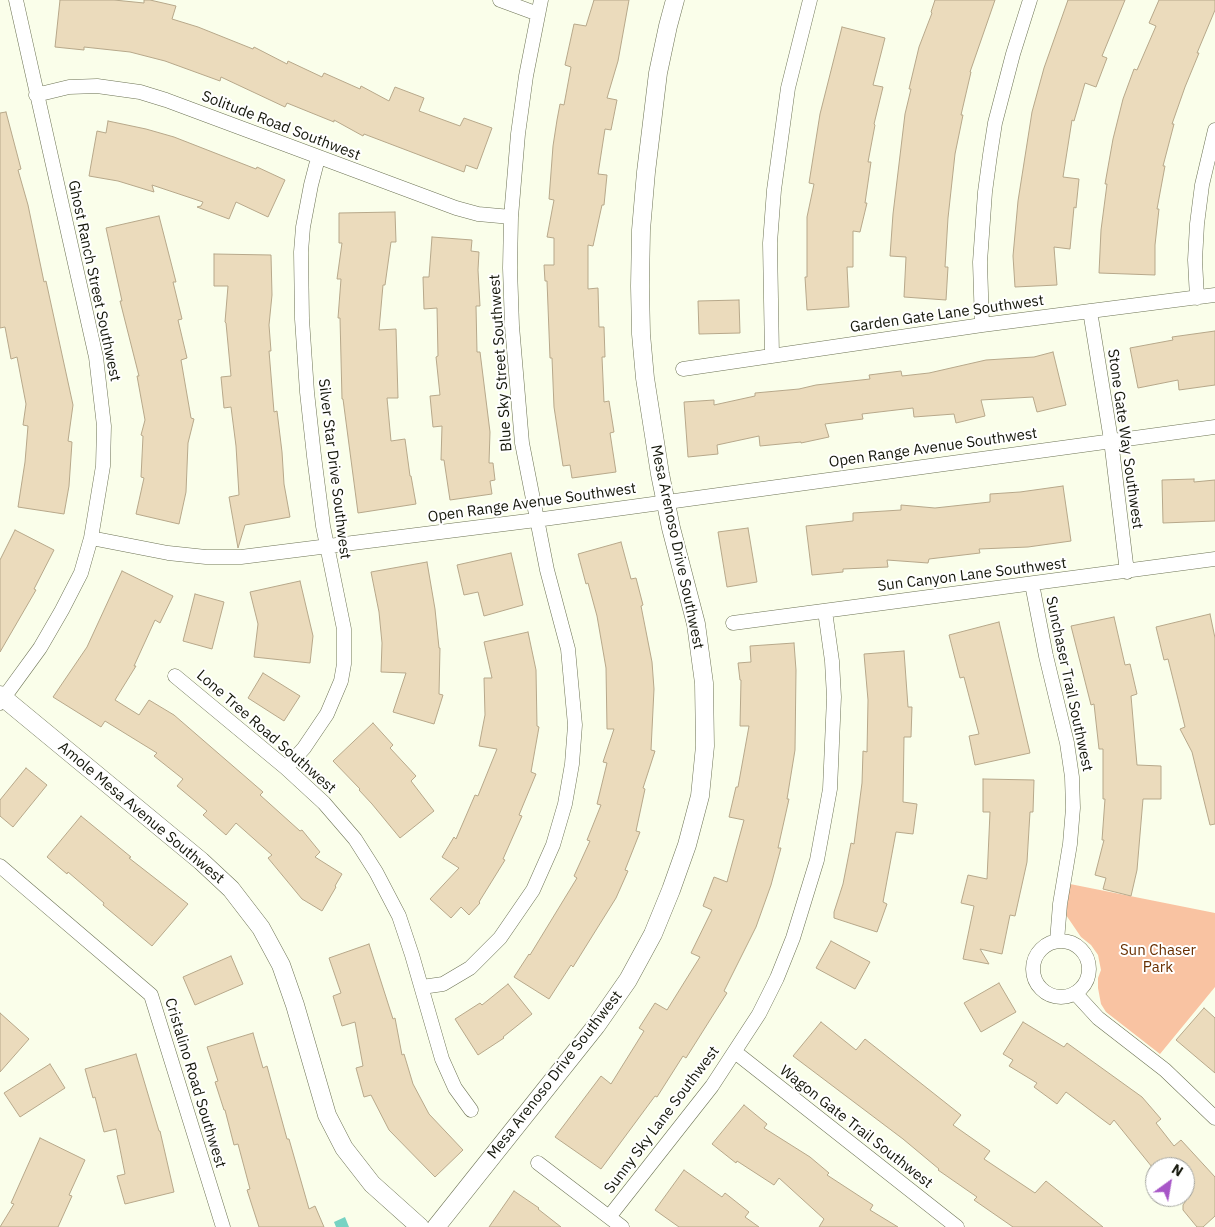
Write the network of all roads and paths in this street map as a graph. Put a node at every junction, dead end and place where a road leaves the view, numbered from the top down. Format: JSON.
{"nodes":[{"id":1,"x":16,"y":0,"type":"edge"},
{"id":2,"x":500,"y":0,"type":"edge"},
{"id":3,"x":541,"y":0,"type":"edge"},
{"id":4,"x":675,"y":0,"type":"edge"},
{"id":5,"x":810,"y":0,"type":"edge"},
{"id":6,"x":1030,"y":0,"type":"edge"},
{"id":7,"x":538,"y":14,"type":"junction"},
{"id":8,"x":36,"y":94,"type":"junction"},
{"id":9,"x":1215,"y":130,"type":"edge"},
{"id":10,"x":318,"y":158,"type":"junction"},
{"id":11,"x":511,"y":217,"type":"junction"},
{"id":12,"x":1215,"y":295,"type":"edge"},
{"id":13,"x":1197,"y":298,"type":"junction"},
{"id":14,"x":1090,"y":311,"type":"junction"},
{"id":15,"x":982,"y":325,"type":"junction"},
{"id":16,"x":772,"y":356,"type":"junction"},
{"id":17,"x":684,"y":369,"type":"dead end"},
{"id":18,"x":1215,"y":427,"type":"edge"},
{"id":19,"x":1111,"y":440,"type":"junction"},
{"id":20,"x":666,"y":501,"type":"junction"},
{"id":21,"x":536,"y":520,"type":"junction"},
{"id":22,"x":92,"y":538,"type":"junction"},
{"id":23,"x":327,"y":546,"type":"junction"},
{"id":24,"x":1215,"y":559,"type":"edge"},
{"id":25,"x":1127,"y":572,"type":"junction"},
{"id":26,"x":1032,"y":584,"type":"junction"},
{"id":27,"x":825,"y":611,"type":"junction"},
{"id":28,"x":733,"y":623,"type":"dead end"},
{"id":29,"x":175,"y":676,"type":"dead end"},
{"id":30,"x":1,"y":698,"type":"edge"},
{"id":31,"x":286,"y":768,"type":"junction"},
{"id":32,"x":0,"y":866,"type":"edge"},
{"id":33,"x":1057,"y":941,"type":"junction"},
{"id":34,"x":422,"y":987,"type":"junction"},
{"id":35,"x":1076,"y":994,"type":"junction"},
{"id":36,"x":735,"y":1052,"type":"junction"},
{"id":37,"x":471,"y":1110,"type":"dead end"},
{"id":38,"x":1215,"y":1118,"type":"edge"},
{"id":39,"x":538,"y":1163,"type":"dead end"},
{"id":40,"x":609,"y":1217,"type":"junction"},
{"id":41,"x":223,"y":1227,"type":"edge"},
{"id":42,"x":420,"y":1227,"type":"edge"},
{"id":43,"x":436,"y":1227,"type":"edge"},
{"id":44,"x":622,"y":1227,"type":"edge"},
{"id":45,"x":957,"y":1227,"type":"edge"}],
"edges":[{"from":1,"to":8,"type":"street","name":"Ghost Ranch Street Southwest"},
{"from":2,"to":7,"type":"street"},
{"from":3,"to":7,"type":"street","name":"Blue Sky Street Southwest"},
{"from":4,"to":20,"type":"street","name":"Mesa Arenoso Drive Southwest"},
{"from":5,"to":16,"type":"street"},
{"from":6,"to":15,"type":"street"},
{"from":7,"to":11,"type":"street","name":"Blue Sky Street Southwest"},
{"from":8,"to":10,"type":"street","name":"Solitude Road Southwest"},
{"from":8,"to":22,"type":"street","name":"Ghost Ranch Street Southwest"},
{"from":9,"to":13,"type":"street"},
{"from":10,"to":11,"type":"street","name":"Solitude Road Southwest"},
{"from":10,"to":23,"type":"street","name":"Silver Star Drive Southwest"},
{"from":11,"to":21,"type":"street","name":"Blue Sky Street Southwest"},
{"from":12,"to":13,"type":"street","name":"Garden Gate Lane Southwest"},
{"from":13,"to":14,"type":"street","name":"Garden Gate Lane Southwest"},
{"from":14,"to":15,"type":"street","name":"Garden Gate Lane Southwest"},
{"from":14,"to":19,"type":"street","name":"Stone Gate Way Southwest"},
{"from":15,"to":16,"type":"street","name":"Garden Gate Lane Southwest"},
{"from":16,"to":17,"type":"street","name":"Garden Gate Lane Southwest"},
{"from":18,"to":19,"type":"street","name":"Open Range Avenue Southwest"},
{"from":19,"to":20,"type":"street","name":"Open Range Avenue Southwest"},
{"from":19,"to":25,"type":"street","name":"Stone Gate Way Southwest"},
{"from":20,"to":21,"type":"street","name":"Open Range Avenue Southwest"},
{"from":20,"to":43,"type":"street","name":"Mesa Arenoso Drive Southwest"},
{"from":21,"to":23,"type":"street","name":"Open Range Avenue Southwest"},
{"from":21,"to":34,"type":"street","name":"Blue Sky Street Southwest"},
{"from":22,"to":23,"type":"street","name":"Open Range Avenue Southwest"},
{"from":22,"to":30,"type":"street","name":"Ghost Ranch Street Southwest"},
{"from":23,"to":31,"type":"street","name":"Silver Star Drive Southwest"},
{"from":24,"to":25,"type":"street","name":"Sun Canyon Lane Southwest"},
{"from":25,"to":26,"type":"street","name":"Sun Canyon Lane Southwest"},
{"from":26,"to":27,"type":"street","name":"Sun Canyon Lane Southwest"},
{"from":26,"to":33,"type":"street","name":"Sunchaser Trail Southwest"},
{"from":27,"to":28,"type":"street","name":"Sun Canyon Lane Southwest"},
{"from":27,"to":36,"type":"street","name":"Sunny Sky Lane Southwest"},
{"from":29,"to":31,"type":"street","name":"Lone Tree Road Southwest"},
{"from":30,"to":42,"type":"street","name":"Amole Mesa Avenue Southwest"},
{"from":31,"to":34,"type":"street","name":"Lone Tree Road Southwest"},
{"from":32,"to":41,"type":"street","name":"Cristalino Road Southwest"},
{"from":33,"to":35,"type":"street"},
{"from":33,"to":35,"type":"street"},
{"from":34,"to":37,"type":"street","name":"Lone Tree Road Southwest"},
{"from":35,"to":38,"type":"street"},
{"from":36,"to":40,"type":"street","name":"Sunny Sky Lane Southwest"},
{"from":36,"to":45,"type":"street","name":"Wagon Gate Trail Southwest"},
{"from":39,"to":40,"type":"street"},
{"from":40,"to":44,"type":"street"}]}
